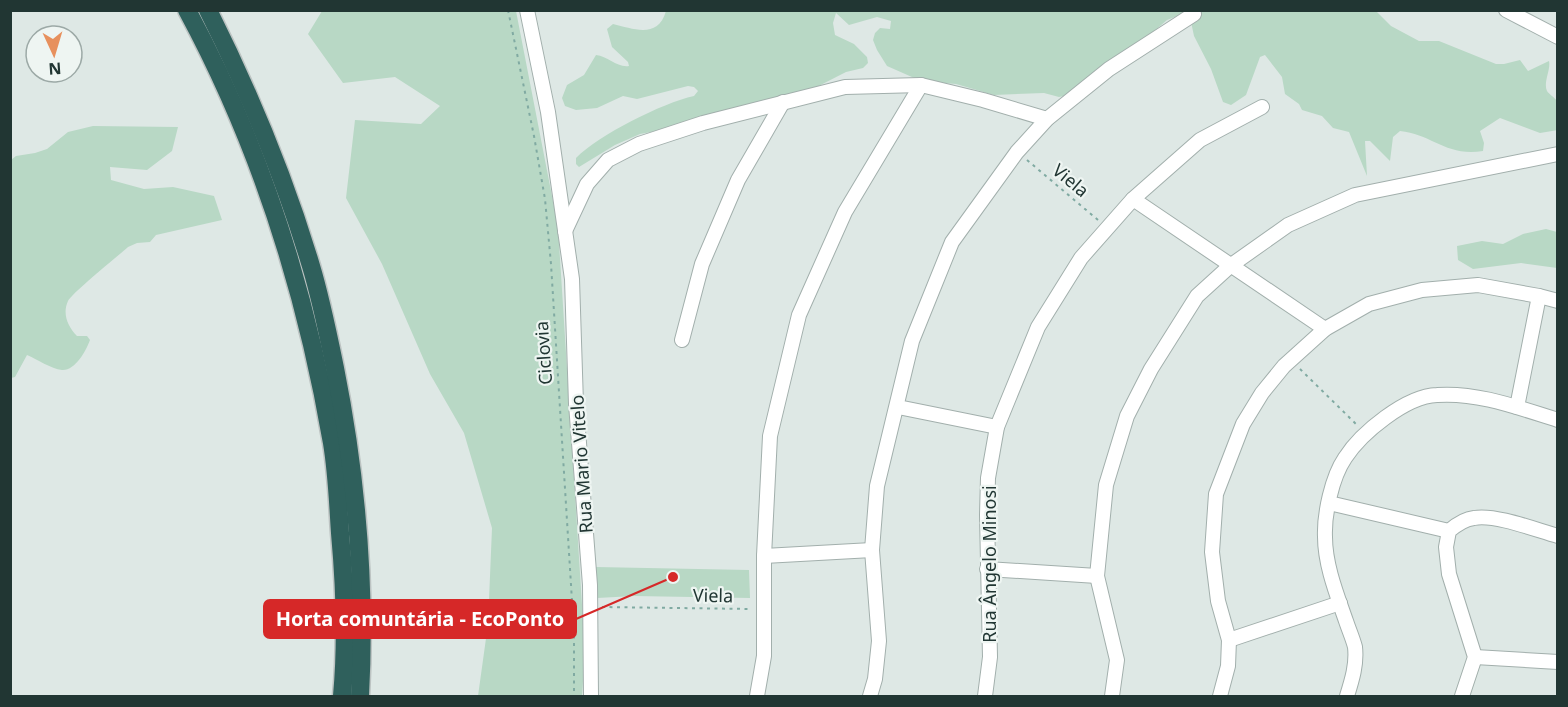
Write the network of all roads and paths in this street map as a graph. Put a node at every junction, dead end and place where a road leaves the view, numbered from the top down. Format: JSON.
{"nodes":[{"id":1,"x":187,"y":10,"type":"edge"},
{"id":2,"x":207,"y":10,"type":"edge"},
{"id":3,"x":508,"y":10,"type":"edge"},
{"id":4,"x":527,"y":10,"type":"edge"},
{"id":5,"x":1510,"y":11,"type":"edge"},
{"id":6,"x":1194,"y":14,"type":"dead end"},
{"id":7,"x":1557,"y":37,"type":"edge"},
{"id":8,"x":921,"y":85,"type":"junction"},
{"id":9,"x":783,"y":102,"type":"junction"},
{"id":10,"x":1262,"y":107,"type":"dead end"},
{"id":11,"x":1047,"y":119,"type":"junction"},
{"id":12,"x":1017,"y":152,"type":"junction"},
{"id":13,"x":1557,"y":154,"type":"edge"},
{"id":14,"x":1133,"y":199,"type":"junction"},
{"id":15,"x":1108,"y":228,"type":"junction"},
{"id":16,"x":565,"y":231,"type":"junction"},
{"id":17,"x":1230,"y":266,"type":"junction"},
{"id":18,"x":1539,"y":296,"type":"junction"},
{"id":19,"x":1557,"y":301,"type":"edge"},
{"id":20,"x":1325,"y":329,"type":"junction"},
{"id":21,"x":682,"y":340,"type":"dead end"},
{"id":22,"x":1291,"y":360,"type":"junction"},
{"id":23,"x":898,"y":407,"type":"junction"},
{"id":24,"x":1517,"y":407,"type":"junction"},
{"id":25,"x":1557,"y":420,"type":"edge"},
{"id":26,"x":997,"y":427,"type":"junction"},
{"id":27,"x":1366,"y":435,"type":"junction"},
{"id":28,"x":1329,"y":503,"type":"junction"},
{"id":29,"x":1449,"y":531,"type":"junction"},
{"id":30,"x":1557,"y":536,"type":"edge"},
{"id":31,"x":872,"y":550,"type":"junction"},
{"id":32,"x":764,"y":556,"type":"junction"},
{"id":33,"x":987,"y":569,"type":"junction"},
{"id":34,"x":1097,"y":576,"type":"junction"},
{"id":35,"x":1340,"y":603,"type":"junction"},
{"id":36,"x":590,"y":607,"type":"junction"},
{"id":37,"x":764,"y":609,"type":"junction"},
{"id":38,"x":1229,"y":640,"type":"junction"},
{"id":39,"x":1475,"y":657,"type":"junction"},
{"id":40,"x":1557,"y":662,"type":"edge"},
{"id":41,"x":342,"y":696,"type":"edge"},
{"id":42,"x":360,"y":696,"type":"edge"},
{"id":43,"x":574,"y":696,"type":"edge"},
{"id":44,"x":591,"y":696,"type":"edge"},
{"id":45,"x":757,"y":696,"type":"edge"},
{"id":46,"x":870,"y":696,"type":"edge"},
{"id":47,"x":985,"y":696,"type":"edge"},
{"id":48,"x":1112,"y":696,"type":"edge"},
{"id":49,"x":1220,"y":696,"type":"edge"},
{"id":50,"x":1347,"y":696,"type":"edge"},
{"id":51,"x":1462,"y":696,"type":"edge"}],
"edges":[{"from":1,"to":41,"type":"highway"},
{"from":2,"to":42,"type":"highway"},
{"from":3,"to":43,"type":"path","name":"Ciclovia"},
{"from":4,"to":16,"type":"street","name":"Rua Mario Vitelo"},
{"from":5,"to":7,"type":"street"},
{"from":6,"to":11,"type":"street"},
{"from":8,"to":9,"type":"street"},
{"from":8,"to":11,"type":"street"},
{"from":8,"to":32,"type":"street"},
{"from":9,"to":16,"type":"street"},
{"from":9,"to":21,"type":"street"},
{"from":10,"to":14,"type":"street","name":"Rua Ângelo Minosi"},
{"from":11,"to":12,"type":"street"},
{"from":12,"to":15,"type":"path","name":"Viela"},
{"from":12,"to":23,"type":"street"},
{"from":13,"to":17,"type":"street"},
{"from":14,"to":15,"type":"street","name":"Rua Ângelo Minosi"},
{"from":14,"to":17,"type":"street"},
{"from":15,"to":26,"type":"street","name":"Rua Ângelo Minosi"},
{"from":16,"to":36,"type":"street","name":"Rua Mario Vitelo"},
{"from":17,"to":20,"type":"street"},
{"from":17,"to":34,"type":"street"},
{"from":18,"to":19,"type":"street"},
{"from":18,"to":20,"type":"street"},
{"from":18,"to":24,"type":"street"},
{"from":20,"to":22,"type":"street"},
{"from":22,"to":27,"type":"path"},
{"from":22,"to":38,"type":"street"},
{"from":23,"to":26,"type":"street"},
{"from":23,"to":31,"type":"street"},
{"from":24,"to":25,"type":"street"},
{"from":24,"to":27,"type":"street"},
{"from":26,"to":33,"type":"street","name":"Rua Ângelo Minosi"},
{"from":27,"to":28,"type":"street"},
{"from":28,"to":29,"type":"street"},
{"from":28,"to":35,"type":"street"},
{"from":29,"to":30,"type":"street"},
{"from":29,"to":39,"type":"street"},
{"from":31,"to":32,"type":"street"},
{"from":31,"to":46,"type":"street"},
{"from":32,"to":37,"type":"street"},
{"from":33,"to":34,"type":"street"},
{"from":33,"to":47,"type":"street","name":"Rua Ângelo Minosi"},
{"from":34,"to":48,"type":"street"},
{"from":35,"to":38,"type":"street"},
{"from":35,"to":50,"type":"street"},
{"from":36,"to":37,"type":"path","name":"Viela"},
{"from":36,"to":44,"type":"street","name":"Rua Mario Vitelo"},
{"from":37,"to":45,"type":"street"},
{"from":38,"to":49,"type":"street"},
{"from":39,"to":40,"type":"street"},
{"from":39,"to":51,"type":"street"}]}
